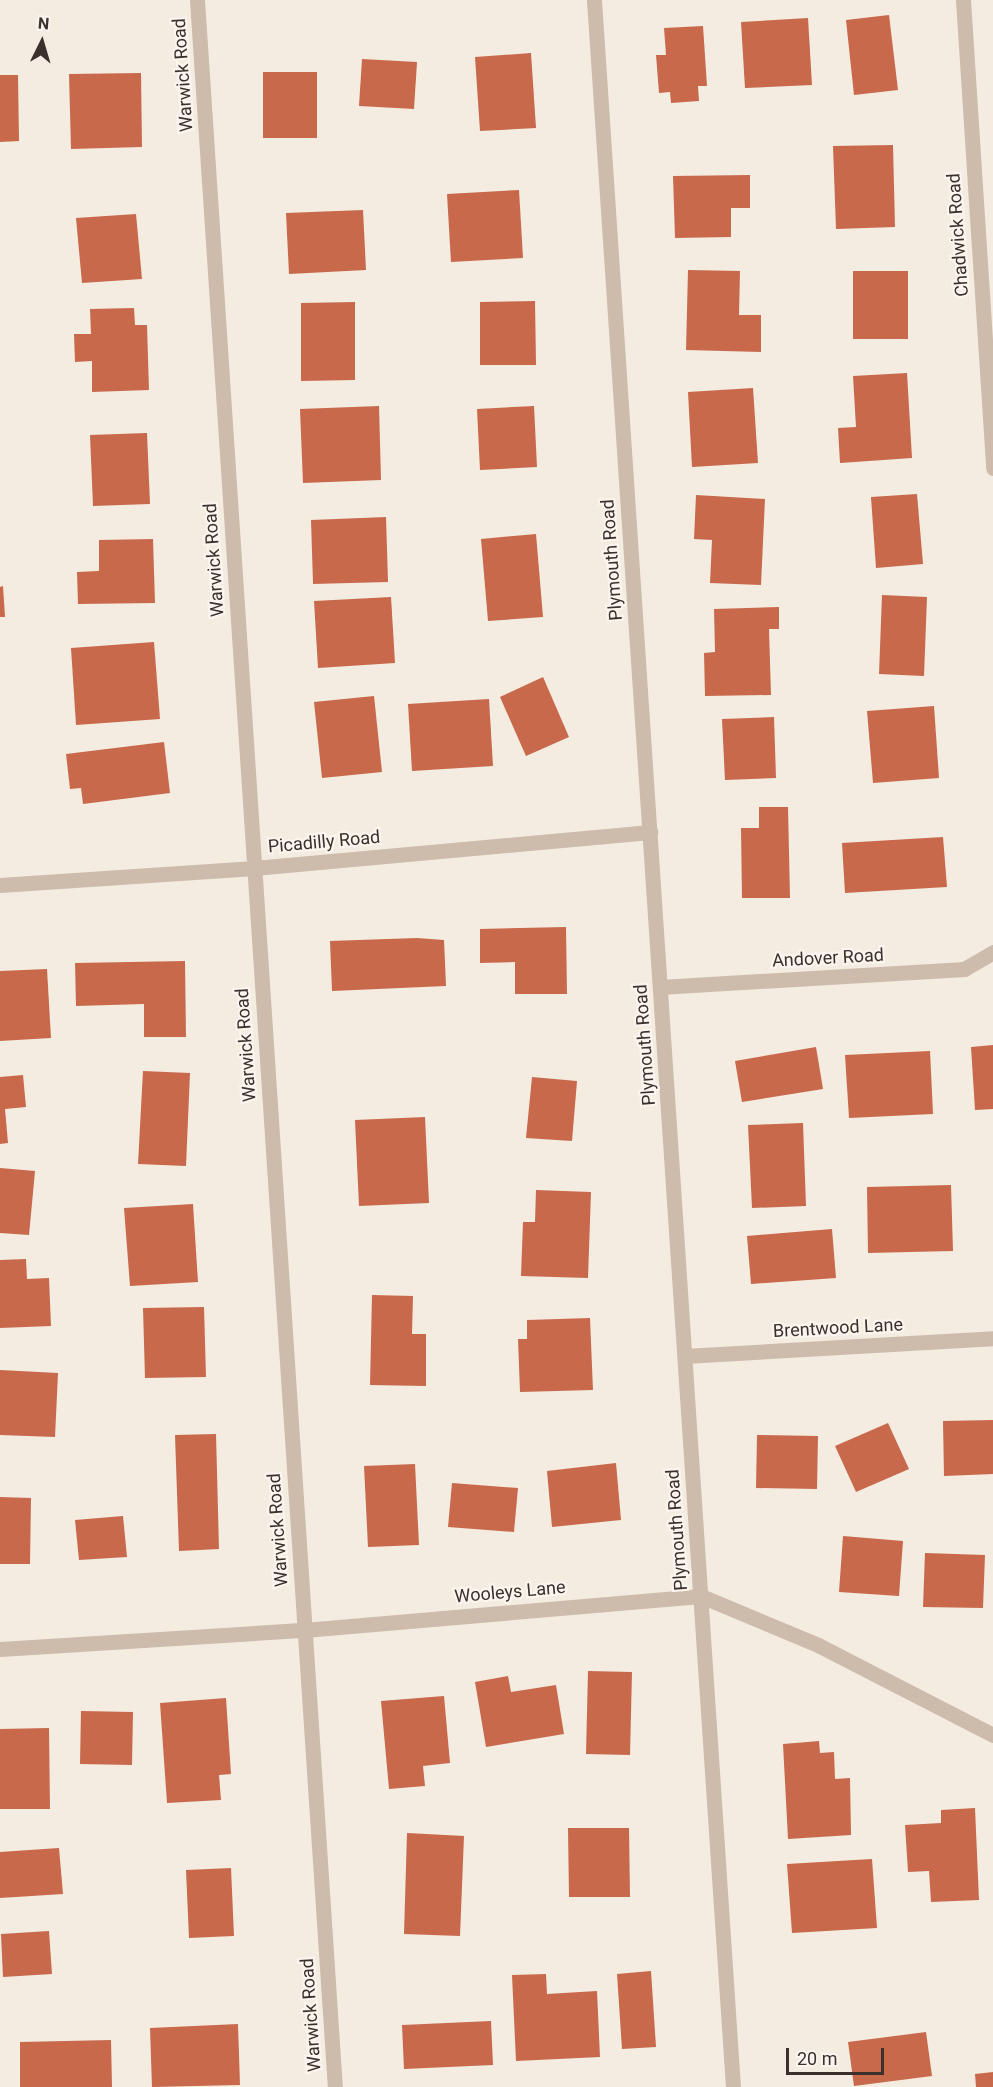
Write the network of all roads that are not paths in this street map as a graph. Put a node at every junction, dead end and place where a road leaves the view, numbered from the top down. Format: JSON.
{"nodes":[{"id":1,"x":197,"y":0,"type":"edge"},
{"id":2,"x":594,"y":0,"type":"edge"},
{"id":3,"x":963,"y":0,"type":"edge"},
{"id":4,"x":993,"y":468,"type":"edge"},
{"id":5,"x":650,"y":832,"type":"junction"},
{"id":6,"x":254,"y":868,"type":"junction"},
{"id":7,"x":0,"y":885,"type":"edge"},
{"id":8,"x":993,"y":952,"type":"edge"},
{"id":9,"x":660,"y":987,"type":"junction"},
{"id":10,"x":993,"y":1338,"type":"edge"},
{"id":11,"x":685,"y":1356,"type":"junction"},
{"id":12,"x":701,"y":1596,"type":"junction"},
{"id":13,"x":304,"y":1629,"type":"junction"},
{"id":14,"x":0,"y":1649,"type":"edge"},
{"id":15,"x":993,"y":1735,"type":"edge"},
{"id":16,"x":335,"y":2087,"type":"edge"},
{"id":17,"x":733,"y":2087,"type":"edge"}],
"edges":[{"from":1,"to":6,"type":"street","name":"Warwick Road"},
{"from":2,"to":5,"type":"street","name":"Plymouth Road"},
{"from":3,"to":4,"type":"street","name":"Chadwick Road"},
{"from":5,"to":6,"type":"street","name":"Picadilly Road"},
{"from":5,"to":9,"type":"street","name":"Plymouth Road"},
{"from":6,"to":7,"type":"street","name":"Picadilly Road"},
{"from":6,"to":13,"type":"street","name":"Warwick Road"},
{"from":8,"to":9,"type":"street","name":"Andover Road"},
{"from":9,"to":11,"type":"street","name":"Plymouth Road"},
{"from":10,"to":11,"type":"street","name":"Brentwood Lane"},
{"from":11,"to":12,"type":"street","name":"Plymouth Road"},
{"from":12,"to":13,"type":"street","name":"Wooleys Lane"},
{"from":12,"to":15,"type":"street","name":"Wooleys Lane"},
{"from":12,"to":17,"type":"street","name":"Plymouth Road"},
{"from":13,"to":14,"type":"street","name":"Wooleys Lane"},
{"from":13,"to":16,"type":"street","name":"Warwick Road"}]}
